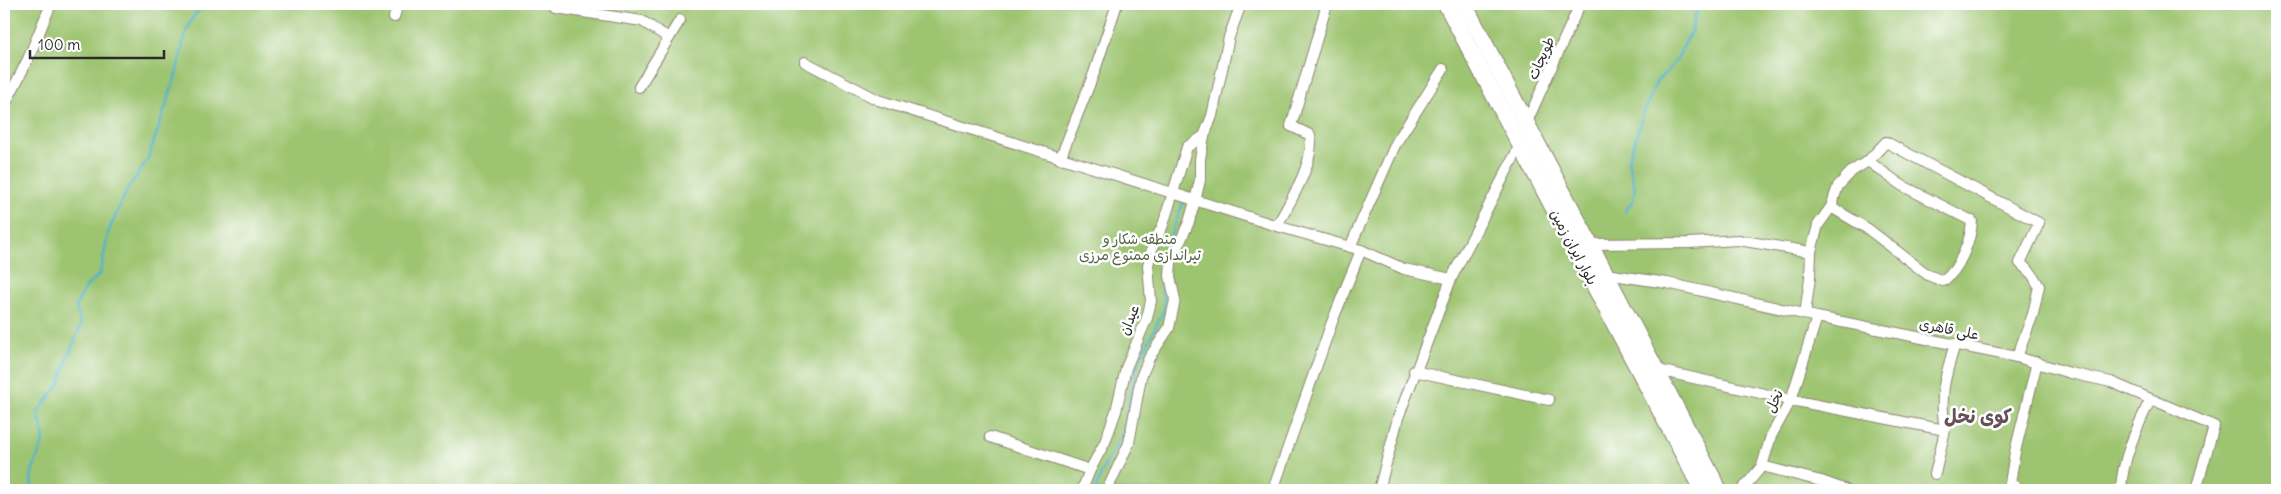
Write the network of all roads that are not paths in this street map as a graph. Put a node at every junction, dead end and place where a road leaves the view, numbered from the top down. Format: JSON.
{"nodes":[{"id":1,"x":51,"y":4,"type":"edge"},
{"id":2,"x":398,"y":4,"type":"edge"},
{"id":3,"x":555,"y":4,"type":"edge"},
{"id":4,"x":1117,"y":4,"type":"edge"},
{"id":5,"x":1241,"y":4,"type":"edge"},
{"id":6,"x":1327,"y":4,"type":"edge"},
{"id":7,"x":1446,"y":4,"type":"edge"},
{"id":8,"x":1464,"y":4,"type":"edge"},
{"id":9,"x":1580,"y":4,"type":"edge"},
{"id":10,"x":394,"y":17,"type":"dead end"},
{"id":11,"x":680,"y":20,"type":"dead end"},
{"id":12,"x":669,"y":38,"type":"junction"},
{"id":13,"x":806,"y":62,"type":"dead end"},
{"id":14,"x":1443,"y":69,"type":"dead end"},
{"id":15,"x":639,"y":87,"type":"dead end"},
{"id":16,"x":4,"y":107,"type":"edge"},
{"id":17,"x":1526,"y":124,"type":"junction"},
{"id":18,"x":1204,"y":136,"type":"junction"},
{"id":19,"x":1520,"y":146,"type":"junction"},
{"id":20,"x":1060,"y":159,"type":"junction"},
{"id":21,"x":1868,"y":161,"type":"junction"},
{"id":22,"x":1173,"y":194,"type":"junction"},
{"id":23,"x":1195,"y":201,"type":"junction"},
{"id":24,"x":1831,"y":207,"type":"junction"},
{"id":25,"x":1277,"y":226,"type":"junction"},
{"id":26,"x":1590,"y":244,"type":"junction"},
{"id":27,"x":1350,"y":247,"type":"junction"},
{"id":28,"x":1361,"y":250,"type":"junction"},
{"id":29,"x":1811,"y":252,"type":"junction"},
{"id":30,"x":1606,"y":274,"type":"junction"},
{"id":31,"x":1451,"y":279,"type":"junction"},
{"id":32,"x":1805,"y":314,"type":"junction"},
{"id":33,"x":1817,"y":317,"type":"junction"},
{"id":34,"x":1955,"y":344,"type":"junction"},
{"id":35,"x":2017,"y":357,"type":"junction"},
{"id":36,"x":2037,"y":362,"type":"junction"},
{"id":37,"x":1658,"y":370,"type":"junction"},
{"id":38,"x":1414,"y":372,"type":"junction"},
{"id":39,"x":1549,"y":400,"type":"dead end"},
{"id":40,"x":1791,"y":400,"type":"junction"},
{"id":41,"x":2150,"y":400,"type":"junction"},
{"id":42,"x":1945,"y":430,"type":"junction"},
{"id":43,"x":990,"y":437,"type":"dead end"},
{"id":44,"x":1762,"y":466,"type":"junction"},
{"id":45,"x":1090,"y":470,"type":"junction"},
{"id":46,"x":1935,"y":474,"type":"dead end"},
{"id":47,"x":2009,"y":487,"type":"edge"},
{"id":48,"x":1082,"y":490,"type":"edge"},
{"id":49,"x":1107,"y":490,"type":"edge"},
{"id":50,"x":1273,"y":490,"type":"edge"},
{"id":51,"x":1379,"y":490,"type":"edge"},
{"id":52,"x":1702,"y":490,"type":"edge"},
{"id":53,"x":1719,"y":490,"type":"edge"},
{"id":54,"x":1742,"y":490,"type":"edge"},
{"id":55,"x":1846,"y":490,"type":"edge"},
{"id":56,"x":2024,"y":490,"type":"edge"},
{"id":57,"x":2121,"y":490,"type":"edge"},
{"id":58,"x":2196,"y":490,"type":"edge"}],
"edges":[{"from":1,"to":16,"type":"street"},
{"from":2,"to":10,"type":"street"},
{"from":3,"to":12,"type":"street"},
{"from":4,"to":20,"type":"street"},
{"from":5,"to":18,"type":"street","name":"عیدان"},
{"from":6,"to":25,"type":"street"},
{"from":7,"to":19,"type":"main road","name":"بلوار ایران زمین"},
{"from":8,"to":17,"type":"main road","name":"بلوار ایران زمین"},
{"from":9,"to":17,"type":"street","name":"طویجات"},
{"from":11,"to":12,"type":"street"},
{"from":12,"to":15,"type":"street"},
{"from":13,"to":20,"type":"street"},
{"from":14,"to":27,"type":"street"},
{"from":17,"to":26,"type":"main road","name":"بلوار ایران زمین"},
{"from":18,"to":22,"type":"street","name":"عیدان"},
{"from":18,"to":23,"type":"street","name":"عیدان"},
{"from":19,"to":31,"type":"street"},
{"from":19,"to":52,"type":"main road","name":"بلوار ایران زمین"},
{"from":20,"to":22,"type":"street"},
{"from":21,"to":24,"type":"street"},
{"from":21,"to":24,"type":"street"},
{"from":21,"to":35,"type":"street"},
{"from":22,"to":23,"type":"street"},
{"from":22,"to":45,"type":"street","name":"عیدان"},
{"from":23,"to":25,"type":"street"},
{"from":23,"to":49,"type":"street","name":"عیدان"},
{"from":24,"to":29,"type":"street"},
{"from":25,"to":27,"type":"street"},
{"from":26,"to":29,"type":"street"},
{"from":26,"to":30,"type":"main road","name":"بلوار ایران زمین"},
{"from":27,"to":28,"type":"street"},
{"from":28,"to":31,"type":"street"},
{"from":28,"to":50,"type":"street"},
{"from":29,"to":32,"type":"street"},
{"from":30,"to":32,"type":"street","name":"علی قاهری"},
{"from":30,"to":37,"type":"main road","name":"بلوار ایران زمین"},
{"from":31,"to":38,"type":"street"},
{"from":32,"to":33,"type":"street","name":"علی قاهری"},
{"from":33,"to":34,"type":"street","name":"علی قاهری"},
{"from":33,"to":40,"type":"street","name":"نخل"},
{"from":34,"to":35,"type":"street","name":"علی قاهری"},
{"from":34,"to":42,"type":"street"},
{"from":35,"to":36,"type":"street","name":"علی قاهری"},
{"from":36,"to":41,"type":"street","name":"علی قاهری"},
{"from":36,"to":47,"type":"street"},
{"from":37,"to":40,"type":"street"},
{"from":37,"to":53,"type":"main road","name":"بلوار ایران زمین"},
{"from":38,"to":39,"type":"street"},
{"from":38,"to":51,"type":"street"},
{"from":40,"to":42,"type":"street"},
{"from":40,"to":44,"type":"street","name":"نخل"},
{"from":41,"to":57,"type":"street"},
{"from":41,"to":58,"type":"street","name":"علی قاهری"},
{"from":42,"to":46,"type":"street"},
{"from":43,"to":45,"type":"street"},
{"from":44,"to":54,"type":"street","name":"نخل"},
{"from":44,"to":55,"type":"street"},
{"from":45,"to":48,"type":"street","name":"عیدان"},
{"from":47,"to":56,"type":"street"}]}
